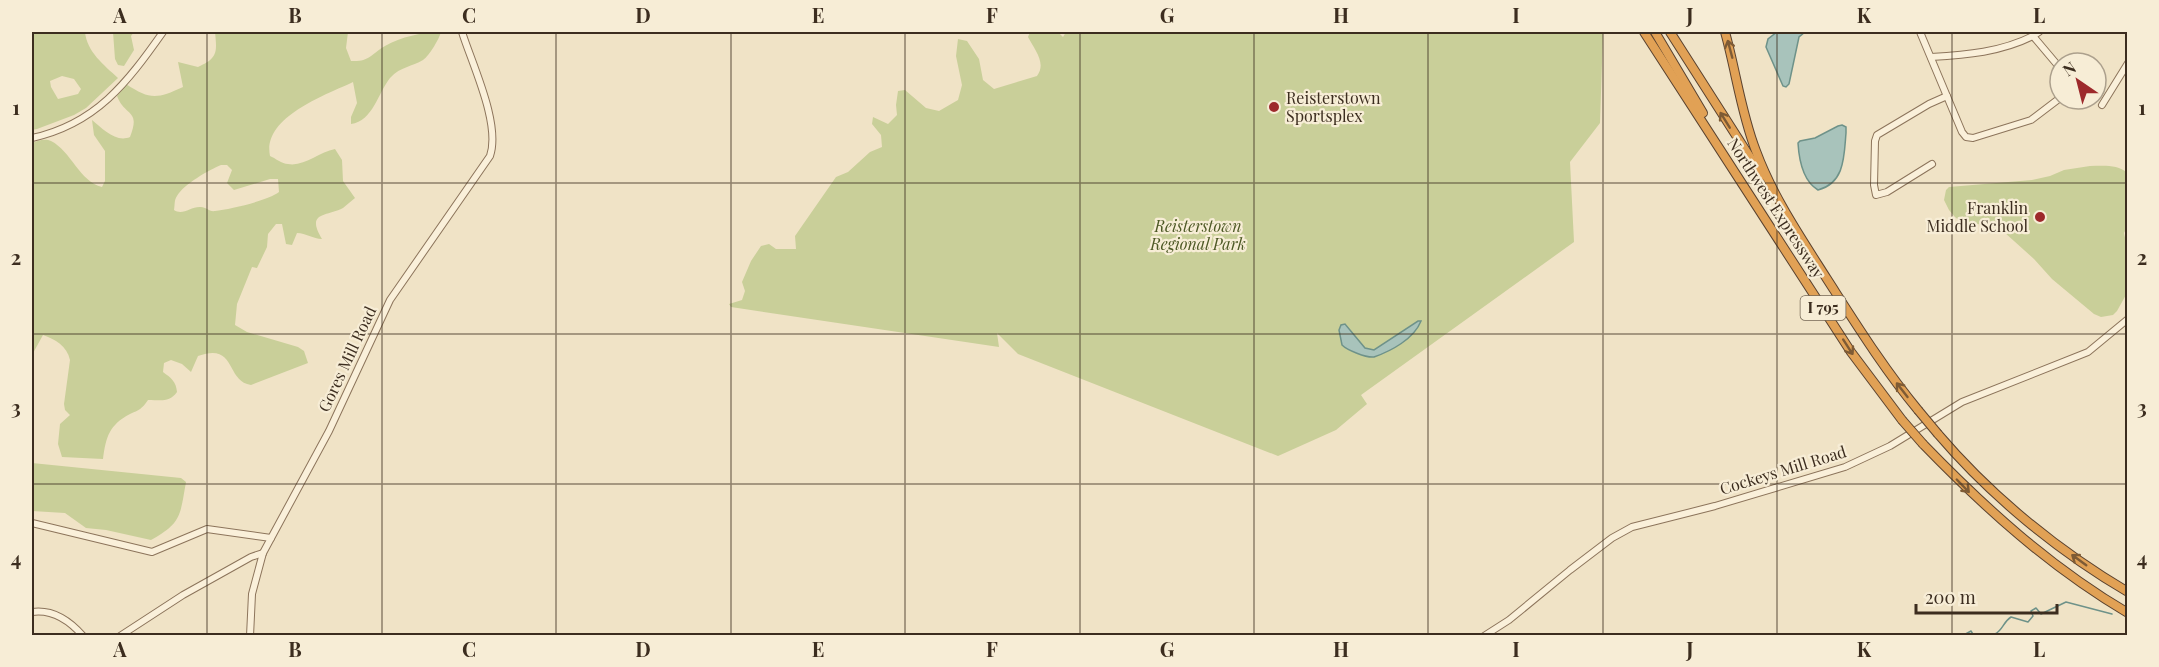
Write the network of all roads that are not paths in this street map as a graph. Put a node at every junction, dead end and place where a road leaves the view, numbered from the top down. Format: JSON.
{"nodes":[{"id":1,"x":163,"y":32,"type":"edge"},
{"id":2,"x":462,"y":32,"type":"edge"},
{"id":3,"x":1644,"y":32,"type":"edge"},
{"id":4,"x":1655,"y":32,"type":"edge"},
{"id":5,"x":1670,"y":32,"type":"edge"},
{"id":6,"x":1725,"y":32,"type":"edge"},
{"id":7,"x":1920,"y":32,"type":"edge"},
{"id":8,"x":2036,"y":34,"type":"edge"},
{"id":9,"x":2048,"y":51,"type":"edge"},
{"id":10,"x":1931,"y":57,"type":"junction"},
{"id":11,"x":2127,"y":63,"type":"edge"},
{"id":12,"x":2108,"y":95,"type":"edge"},
{"id":13,"x":1947,"y":96,"type":"junction"},
{"id":14,"x":2048,"y":107,"type":"edge"},
{"id":15,"x":32,"y":138,"type":"edge"},
{"id":16,"x":1932,"y":164,"type":"dead end"},
{"id":17,"x":1749,"y":192,"type":"junction"},
{"id":18,"x":1791,"y":222,"type":"junction"},
{"id":19,"x":2127,"y":319,"type":"edge"},
{"id":20,"x":32,"y":523,"type":"edge"},
{"id":21,"x":271,"y":538,"type":"junction"},
{"id":22,"x":263,"y":553,"type":"junction"},
{"id":23,"x":2127,"y":592,"type":"edge"},
{"id":24,"x":32,"y":612,"type":"edge"},
{"id":25,"x":2127,"y":613,"type":"edge"},
{"id":26,"x":83,"y":636,"type":"edge"},
{"id":27,"x":120,"y":636,"type":"edge"},
{"id":28,"x":250,"y":636,"type":"edge"},
{"id":29,"x":1484,"y":636,"type":"edge"}],
"edges":[{"from":1,"to":15,"type":"street"},
{"from":2,"to":21,"type":"street","name":"Gores Mill Road"},
{"from":3,"to":17,"type":"highway","name":"Northwest Expressway","number":"I 795"},
{"from":4,"to":17,"type":"highway"},
{"from":18,"to":5,"type":"highway","one_way":true},
{"from":18,"to":6,"type":"highway","name":"Northwest Expressway","number":"I 795","one_way":true},
{"from":7,"to":10,"type":"street"},
{"from":8,"to":9,"type":"street"},
{"from":8,"to":10,"type":"street"},
{"from":10,"to":13,"type":"street"},
{"from":11,"to":12,"type":"street"},
{"from":13,"to":14,"type":"street"},
{"from":13,"to":16,"type":"street"},
{"from":17,"to":25,"type":"highway","name":"Northwest Expressway","number":"I 795","one_way":true,"bridge":true},
{"from":23,"to":18,"type":"highway","name":"Northwest Expressway","number":"I 795","one_way":true,"bridge":true},
{"from":19,"to":29,"type":"street","name":"Cockeys Mill Road"},
{"from":20,"to":21,"type":"street"},
{"from":21,"to":22,"type":"street","name":"Gores Mill Road"},
{"from":22,"to":27,"type":"street"},
{"from":22,"to":28,"type":"street","name":"Gores Mill Road"},
{"from":24,"to":26,"type":"street"}]}
